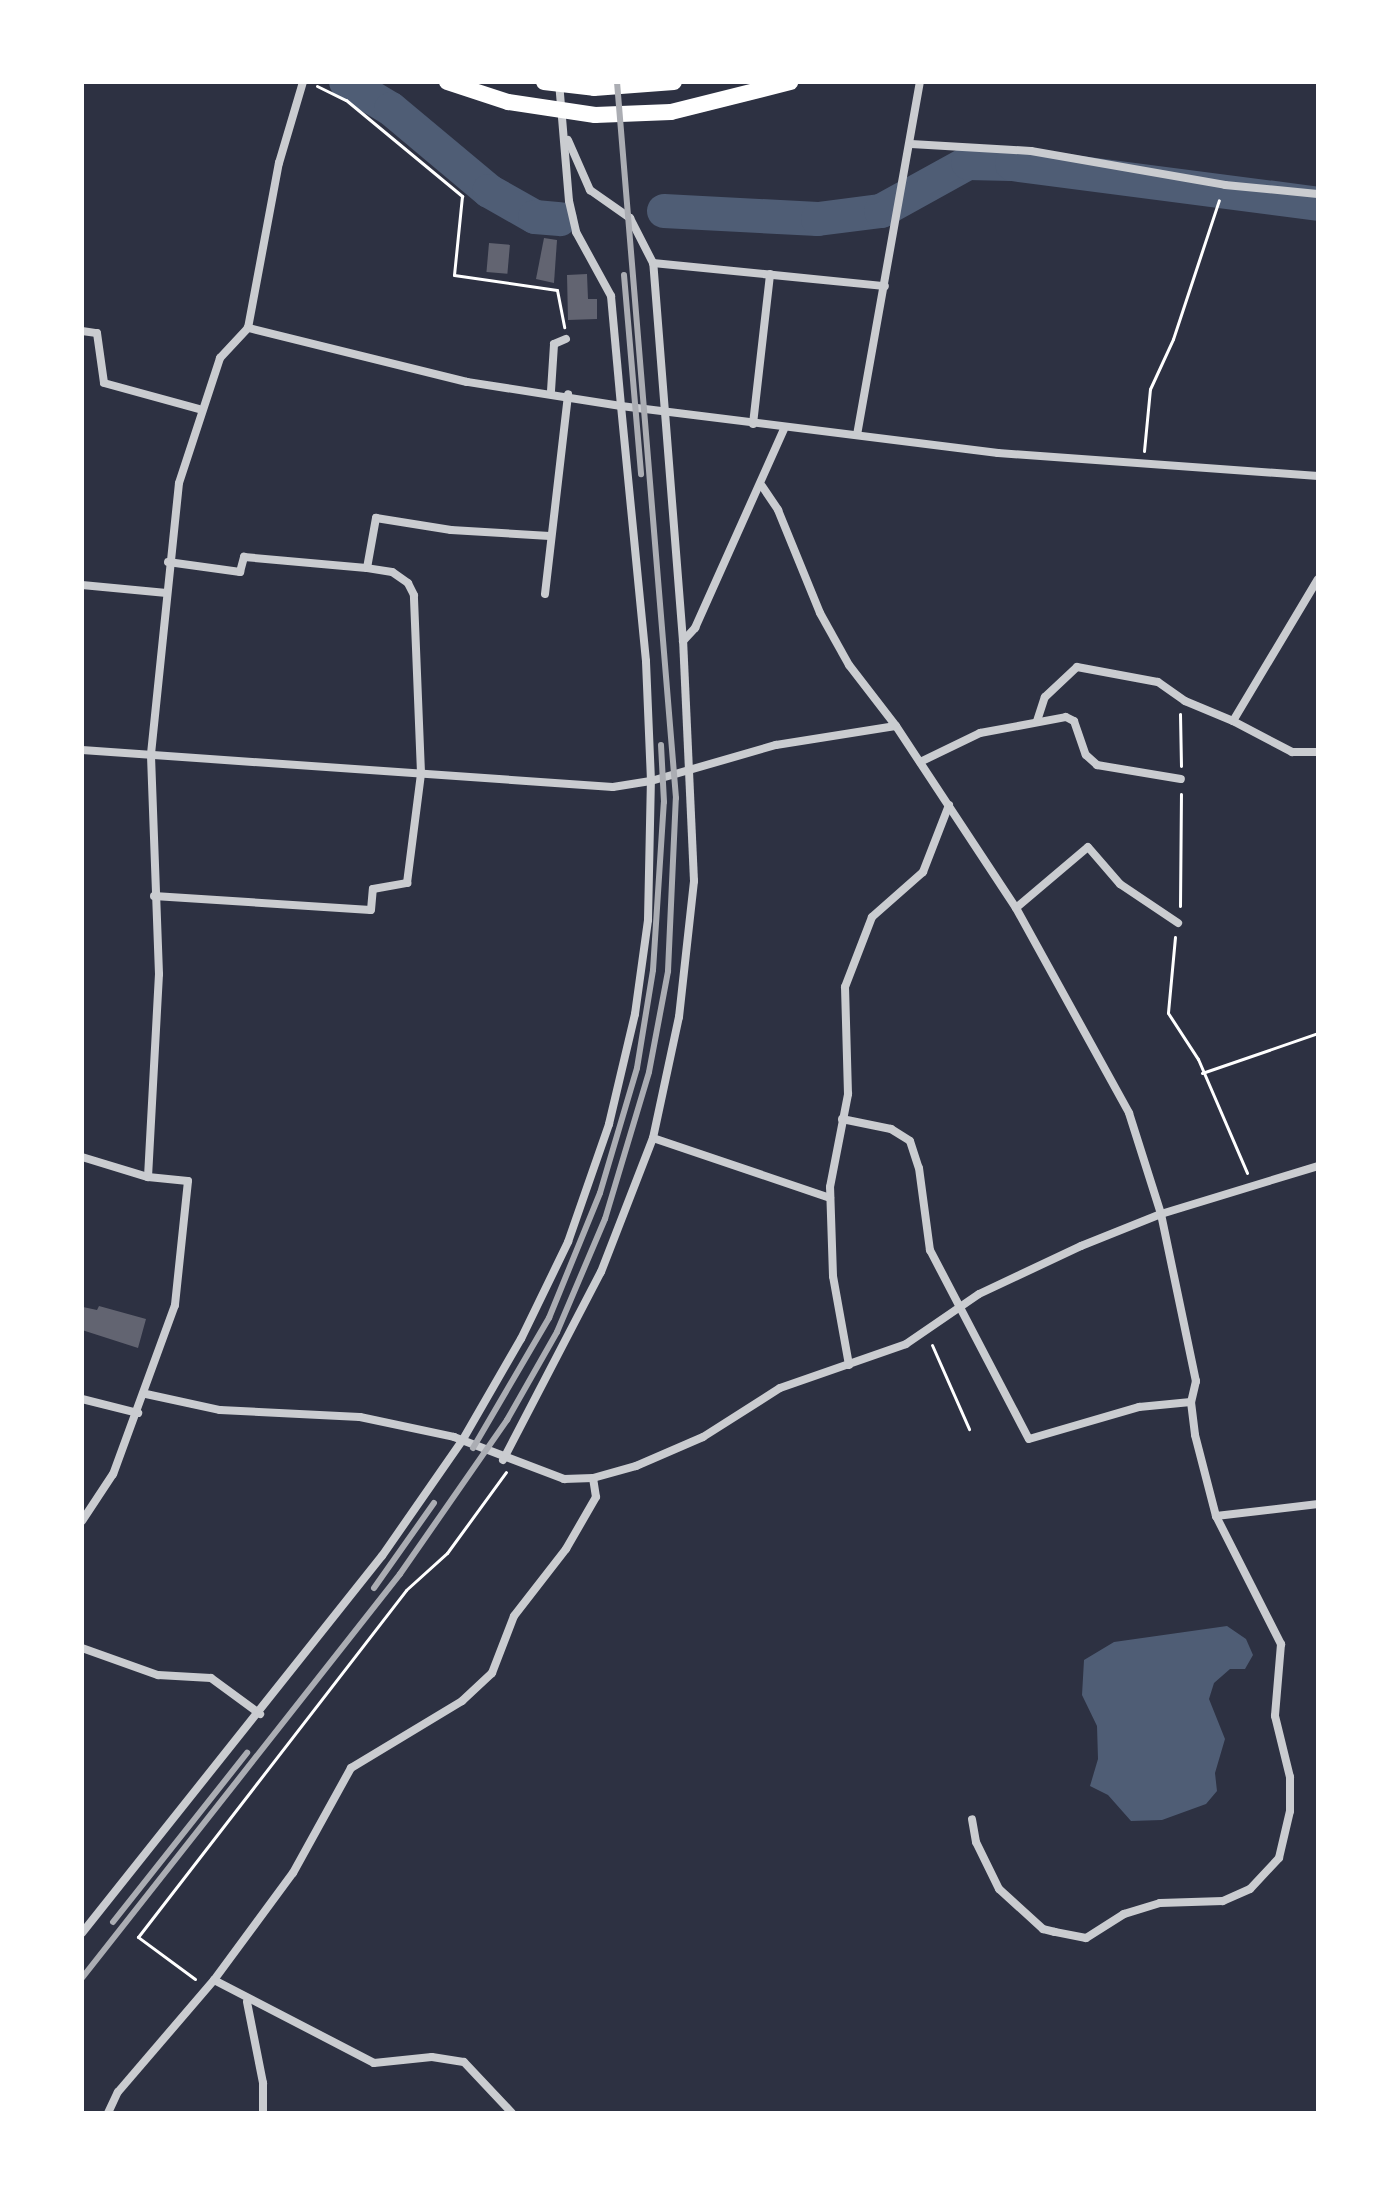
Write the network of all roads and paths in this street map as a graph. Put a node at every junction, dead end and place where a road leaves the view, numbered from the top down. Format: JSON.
{"nodes":[{"id":1,"x":306,"y":82,"type":"edge"},
{"id":2,"x":447,"y":82,"type":"edge"},
{"id":3,"x":674,"y":82,"type":"edge"},
{"id":4,"x":790,"y":82,"type":"edge"},
{"id":5,"x":920,"y":82,"type":"edge"},
{"id":6,"x":554,"y":83,"type":"edge"},
{"id":7,"x":630,"y":84,"type":"edge"},
{"id":8,"x":563,"y":120,"type":"junction"},
{"id":9,"x":911,"y":144,"type":"junction"},
{"id":10,"x":1225,"y":185,"type":"junction"},
{"id":11,"x":1318,"y":194,"type":"edge"},
{"id":12,"x":653,"y":263,"type":"junction"},
{"id":13,"x":770,"y":274,"type":"junction"},
{"id":14,"x":885,"y":286,"type":"junction"},
{"id":15,"x":248,"y":328,"type":"junction"},
{"id":16,"x":82,"y":331,"type":"edge"},
{"id":17,"x":566,"y":339,"type":"joint"},
{"id":18,"x":551,"y":391,"type":"junction"},
{"id":19,"x":568,"y":394,"type":"junction"},
{"id":20,"x":621,"y":406,"type":"junction"},
{"id":21,"x":199,"y":409,"type":"junction"},
{"id":22,"x":663,"y":410,"type":"junction"},
{"id":23,"x":753,"y":424,"type":"junction"},
{"id":24,"x":784,"y":429,"type":"junction"},
{"id":25,"x":857,"y":435,"type":"junction"},
{"id":26,"x":1142,"y":465,"type":"junction"},
{"id":27,"x":1318,"y":476,"type":"edge"},
{"id":28,"x":762,"y":486,"type":"junction"},
{"id":29,"x":550,"y":536,"type":"junction"},
{"id":30,"x":168,"y":562,"type":"junction"},
{"id":31,"x":367,"y":568,"type":"junction"},
{"id":32,"x":1318,"y":579,"type":"edge"},
{"id":33,"x":82,"y":585,"type":"edge"},
{"id":34,"x":167,"y":593,"type":"junction"},
{"id":35,"x":545,"y":594,"type":"dead end"},
{"id":36,"x":683,"y":641,"type":"junction"},
{"id":37,"x":1180,"y":698,"type":"junction"},
{"id":38,"x":1037,"y":721,"type":"junction"},
{"id":39,"x":1233,"y":721,"type":"junction"},
{"id":40,"x":896,"y":726,"type":"junction"},
{"id":41,"x":82,"y":750,"type":"edge"},
{"id":42,"x":1318,"y":752,"type":"edge"},
{"id":43,"x":151,"y":754,"type":"junction"},
{"id":44,"x":920,"y":762,"type":"junction"},
{"id":45,"x":692,"y":769,"type":"junction"},
{"id":46,"x":421,"y":773,"type":"junction"},
{"id":47,"x":1181,"y":779,"type":"junction"},
{"id":48,"x":651,"y":781,"type":"junction"},
{"id":49,"x":949,"y":805,"type":"junction"},
{"id":50,"x":154,"y":896,"type":"junction"},
{"id":51,"x":1016,"y":908,"type":"junction"},
{"id":52,"x":1178,"y":923,"type":"junction"},
{"id":53,"x":1318,"y":1033,"type":"edge"},
{"id":54,"x":1202,"y":1073,"type":"junction"},
{"id":55,"x":842,"y":1119,"type":"junction"},
{"id":56,"x":653,"y":1138,"type":"junction"},
{"id":57,"x":82,"y":1157,"type":"edge"},
{"id":58,"x":1318,"y":1166,"type":"edge"},
{"id":59,"x":148,"y":1177,"type":"junction"},
{"id":60,"x":1251,"y":1184,"type":"junction"},
{"id":61,"x":830,"y":1198,"type":"junction"},
{"id":62,"x":1161,"y":1214,"type":"junction"},
{"id":63,"x":961,"y":1306,"type":"junction"},
{"id":64,"x":925,"y":1331,"type":"junction"},
{"id":65,"x":849,"y":1365,"type":"junction"},
{"id":66,"x":146,"y":1394,"type":"junction"},
{"id":67,"x":82,"y":1399,"type":"edge"},
{"id":68,"x":1191,"y":1402,"type":"junction"},
{"id":69,"x":138,"y":1413,"type":"junction"},
{"id":70,"x":969,"y":1429,"type":"dead end"},
{"id":71,"x":462,"y":1441,"type":"junction"},
{"id":72,"x":503,"y":1460,"type":"junction"},
{"id":73,"x":513,"y":1463,"type":"junction"},
{"id":74,"x":593,"y":1478,"type":"junction"},
{"id":75,"x":1318,"y":1504,"type":"edge"},
{"id":76,"x":1216,"y":1516,"type":"junction"},
{"id":77,"x":82,"y":1521,"type":"edge"},
{"id":78,"x":82,"y":1648,"type":"edge"},
{"id":79,"x":260,"y":1714,"type":"junction"},
{"id":80,"x":972,"y":1819,"type":"dead end"},
{"id":81,"x":82,"y":1933,"type":"edge"},
{"id":82,"x":211,"y":1984,"type":"junction"},
{"id":83,"x":247,"y":2002,"type":"junction"},
{"id":84,"x":108,"y":2113,"type":"edge"},
{"id":85,"x":263,"y":2113,"type":"edge"},
{"id":86,"x":512,"y":2113,"type":"edge"}],
"edges":[{"from":1,"to":15,"type":"street"},
{"from":1,"to":17,"type":"path"},
{"from":2,"to":8,"type":"highway"},
{"from":3,"to":7,"type":"highway"},
{"from":4,"to":8,"type":"highway"},
{"from":5,"to":9,"type":"street"},
{"from":6,"to":7,"type":"highway"},
{"from":6,"to":8,"type":"street"},
{"from":8,"to":12,"type":"street"},
{"from":8,"to":20,"type":"street"},
{"from":9,"to":10,"type":"street"},
{"from":9,"to":14,"type":"street"},
{"from":10,"to":11,"type":"street"},
{"from":10,"to":26,"type":"path"},
{"from":12,"to":13,"type":"street"},
{"from":12,"to":22,"type":"street"},
{"from":13,"to":14,"type":"street"},
{"from":13,"to":23,"type":"street"},
{"from":14,"to":25,"type":"street"},
{"from":15,"to":18,"type":"street"},
{"from":15,"to":21,"type":"street"},
{"from":16,"to":21,"type":"street"},
{"from":17,"to":18,"type":"street"},
{"from":18,"to":19,"type":"street"},
{"from":19,"to":20,"type":"street"},
{"from":19,"to":29,"type":"street"},
{"from":20,"to":22,"type":"street"},
{"from":20,"to":48,"type":"street"},
{"from":21,"to":30,"type":"street"},
{"from":22,"to":23,"type":"street"},
{"from":22,"to":36,"type":"street"},
{"from":23,"to":24,"type":"street"},
{"from":24,"to":25,"type":"street"},
{"from":24,"to":28,"type":"street"},
{"from":25,"to":26,"type":"street"},
{"from":26,"to":27,"type":"street"},
{"from":28,"to":36,"type":"street"},
{"from":28,"to":40,"type":"street"},
{"from":29,"to":31,"type":"street"},
{"from":29,"to":35,"type":"street"},
{"from":30,"to":31,"type":"street"},
{"from":30,"to":34,"type":"street"},
{"from":31,"to":46,"type":"street"},
{"from":32,"to":39,"type":"street"},
{"from":33,"to":34,"type":"street"},
{"from":34,"to":43,"type":"street"},
{"from":36,"to":45,"type":"street"},
{"from":37,"to":38,"type":"street"},
{"from":37,"to":39,"type":"street"},
{"from":37,"to":47,"type":"path"},
{"from":38,"to":44,"type":"street"},
{"from":38,"to":47,"type":"street"},
{"from":39,"to":42,"type":"street"},
{"from":40,"to":44,"type":"street"},
{"from":40,"to":45,"type":"street"},
{"from":41,"to":43,"type":"street"},
{"from":43,"to":46,"type":"street"},
{"from":43,"to":50,"type":"street"},
{"from":44,"to":49,"type":"street"},
{"from":45,"to":48,"type":"street"},
{"from":45,"to":56,"type":"street"},
{"from":46,"to":48,"type":"street"},
{"from":46,"to":50,"type":"street"},
{"from":47,"to":52,"type":"path"},
{"from":48,"to":71,"type":"street"},
{"from":49,"to":51,"type":"street"},
{"from":49,"to":55,"type":"street"},
{"from":50,"to":59,"type":"street"},
{"from":51,"to":52,"type":"street"},
{"from":51,"to":62,"type":"street"},
{"from":52,"to":54,"type":"path"},
{"from":53,"to":54,"type":"path"},
{"from":54,"to":60,"type":"path"},
{"from":55,"to":61,"type":"street"},
{"from":55,"to":63,"type":"street"},
{"from":56,"to":61,"type":"street"},
{"from":56,"to":72,"type":"street"},
{"from":57,"to":59,"type":"street"},
{"from":58,"to":60,"type":"street"},
{"from":59,"to":66,"type":"street"},
{"from":60,"to":62,"type":"street"},
{"from":61,"to":65,"type":"street"},
{"from":62,"to":63,"type":"street"},
{"from":62,"to":68,"type":"street"},
{"from":63,"to":64,"type":"street"},
{"from":63,"to":68,"type":"street"},
{"from":64,"to":65,"type":"street"},
{"from":64,"to":70,"type":"path"},
{"from":65,"to":74,"type":"street"},
{"from":66,"to":69,"type":"street"},
{"from":66,"to":71,"type":"street"},
{"from":67,"to":69,"type":"street"},
{"from":68,"to":76,"type":"street"},
{"from":69,"to":77,"type":"street"},
{"from":71,"to":72,"type":"street"},
{"from":71,"to":79,"type":"street"},
{"from":72,"to":73,"type":"street"},
{"from":73,"to":74,"type":"street"},
{"from":73,"to":82,"type":"path"},
{"from":74,"to":82,"type":"street"},
{"from":75,"to":76,"type":"street"},
{"from":76,"to":80,"type":"street"},
{"from":78,"to":79,"type":"street"},
{"from":79,"to":81,"type":"street"},
{"from":82,"to":83,"type":"street"},
{"from":82,"to":84,"type":"street"},
{"from":83,"to":85,"type":"street"},
{"from":83,"to":86,"type":"street"}]}
